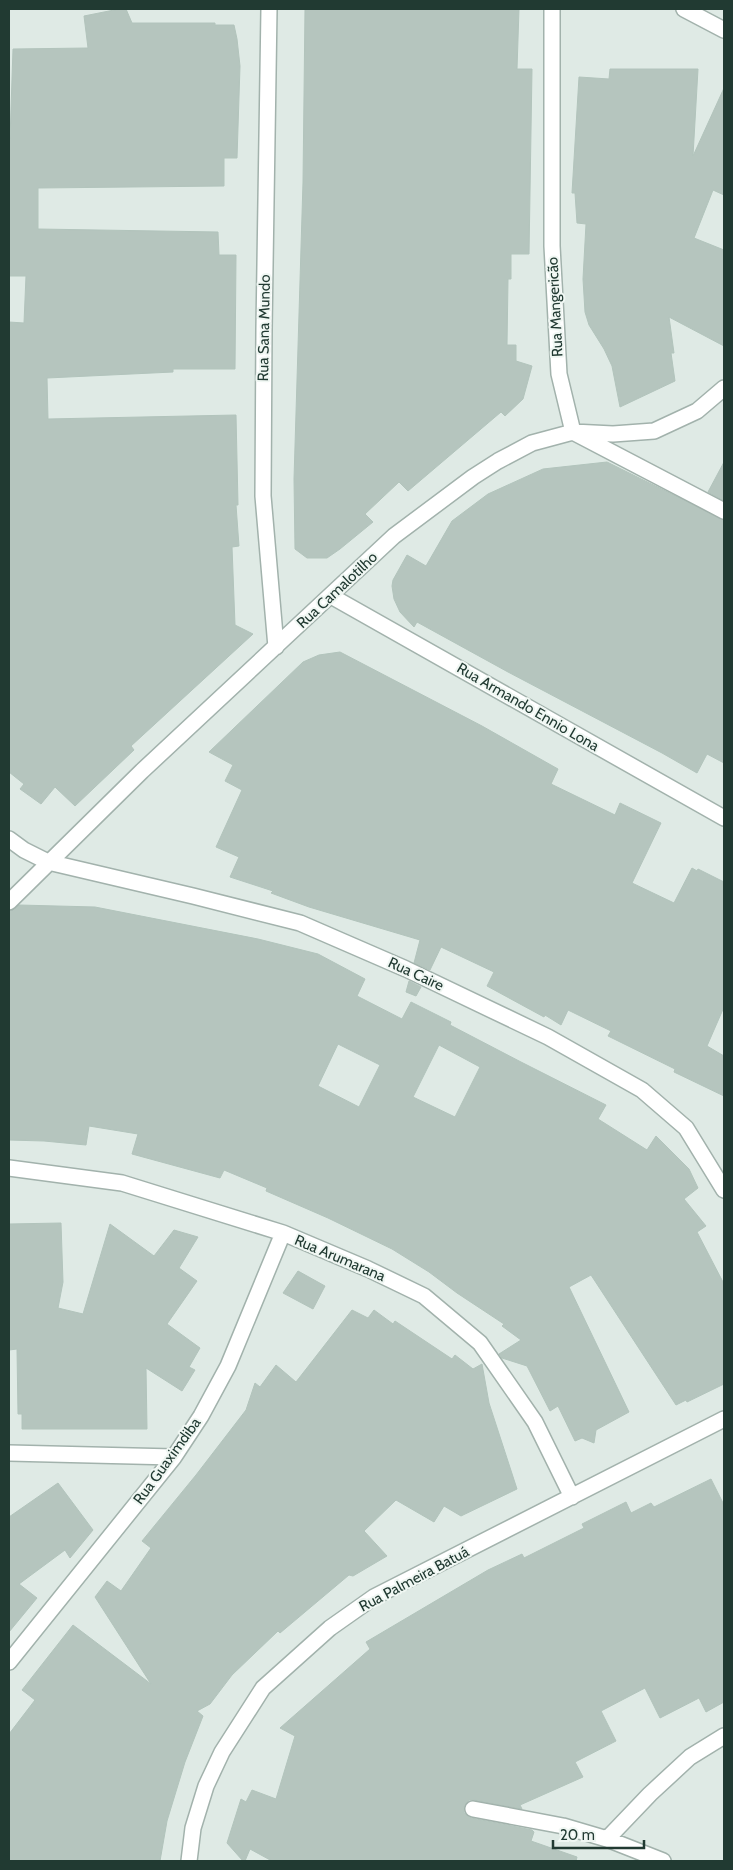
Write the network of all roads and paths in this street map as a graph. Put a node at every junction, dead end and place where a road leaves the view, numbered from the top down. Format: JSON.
{"nodes":[{"id":1,"x":270,"y":9,"type":"edge"},
{"id":2,"x":552,"y":9,"type":"edge"},
{"id":3,"x":684,"y":9,"type":"edge"},
{"id":4,"x":724,"y":30,"type":"edge"},
{"id":5,"x":724,"y":388,"type":"edge"},
{"id":6,"x":573,"y":432,"type":"junction"},
{"id":7,"x":724,"y":512,"type":"edge"},
{"id":8,"x":332,"y":596,"type":"junction"},
{"id":9,"x":276,"y":647,"type":"junction"},
{"id":10,"x":724,"y":818,"type":"edge"},
{"id":11,"x":9,"y":839,"type":"edge"},
{"id":12,"x":48,"y":862,"type":"junction"},
{"id":13,"x":9,"y":902,"type":"edge"},
{"id":14,"x":9,"y":1168,"type":"edge"},
{"id":15,"x":724,"y":1190,"type":"edge"},
{"id":16,"x":283,"y":1233,"type":"junction"},
{"id":17,"x":724,"y":1419,"type":"edge"},
{"id":18,"x":9,"y":1453,"type":"edge"},
{"id":19,"x":174,"y":1457,"type":"junction"},
{"id":20,"x":572,"y":1497,"type":"junction"},
{"id":21,"x":9,"y":1662,"type":"edge"},
{"id":22,"x":724,"y":1736,"type":"edge"},
{"id":23,"x":473,"y":1809,"type":"dead end"},
{"id":24,"x":607,"y":1839,"type":"junction"},
{"id":25,"x":190,"y":1860,"type":"edge"},
{"id":26,"x":663,"y":1861,"type":"edge"}],
"edges":[{"from":1,"to":9,"type":"street","name":"Rua Sana Mundo"},
{"from":2,"to":6,"type":"street","name":"Rua Mangericão"},
{"from":3,"to":4,"type":"street"},
{"from":5,"to":6,"type":"street","name":"Rua Camalotilho"},
{"from":6,"to":7,"type":"street"},
{"from":6,"to":8,"type":"street","name":"Rua Camalotilho"},
{"from":8,"to":9,"type":"street","name":"Rua Camalotilho"},
{"from":8,"to":10,"type":"street","name":"Rua Armando Ennio Lona"},
{"from":9,"to":12,"type":"street","name":"Rua Camalotilho"},
{"from":11,"to":12,"type":"street","name":"Rua Caire"},
{"from":12,"to":13,"type":"street","name":"Rua Camalotilho"},
{"from":12,"to":15,"type":"street","name":"Rua Caire"},
{"from":14,"to":16,"type":"street","name":"Rua Arumarana"},
{"from":16,"to":19,"type":"street","name":"Rua Guaximdiba"},
{"from":16,"to":20,"type":"street","name":"Rua Arumarana"},
{"from":17,"to":20,"type":"street","name":"Rua Palmeira Batuá"},
{"from":18,"to":19,"type":"street"},
{"from":19,"to":21,"type":"street","name":"Rua Guaximdiba"},
{"from":20,"to":25,"type":"street","name":"Rua Palmeira Batuá"},
{"from":22,"to":24,"type":"street"},
{"from":23,"to":24,"type":"street"},
{"from":24,"to":26,"type":"street"}]}
